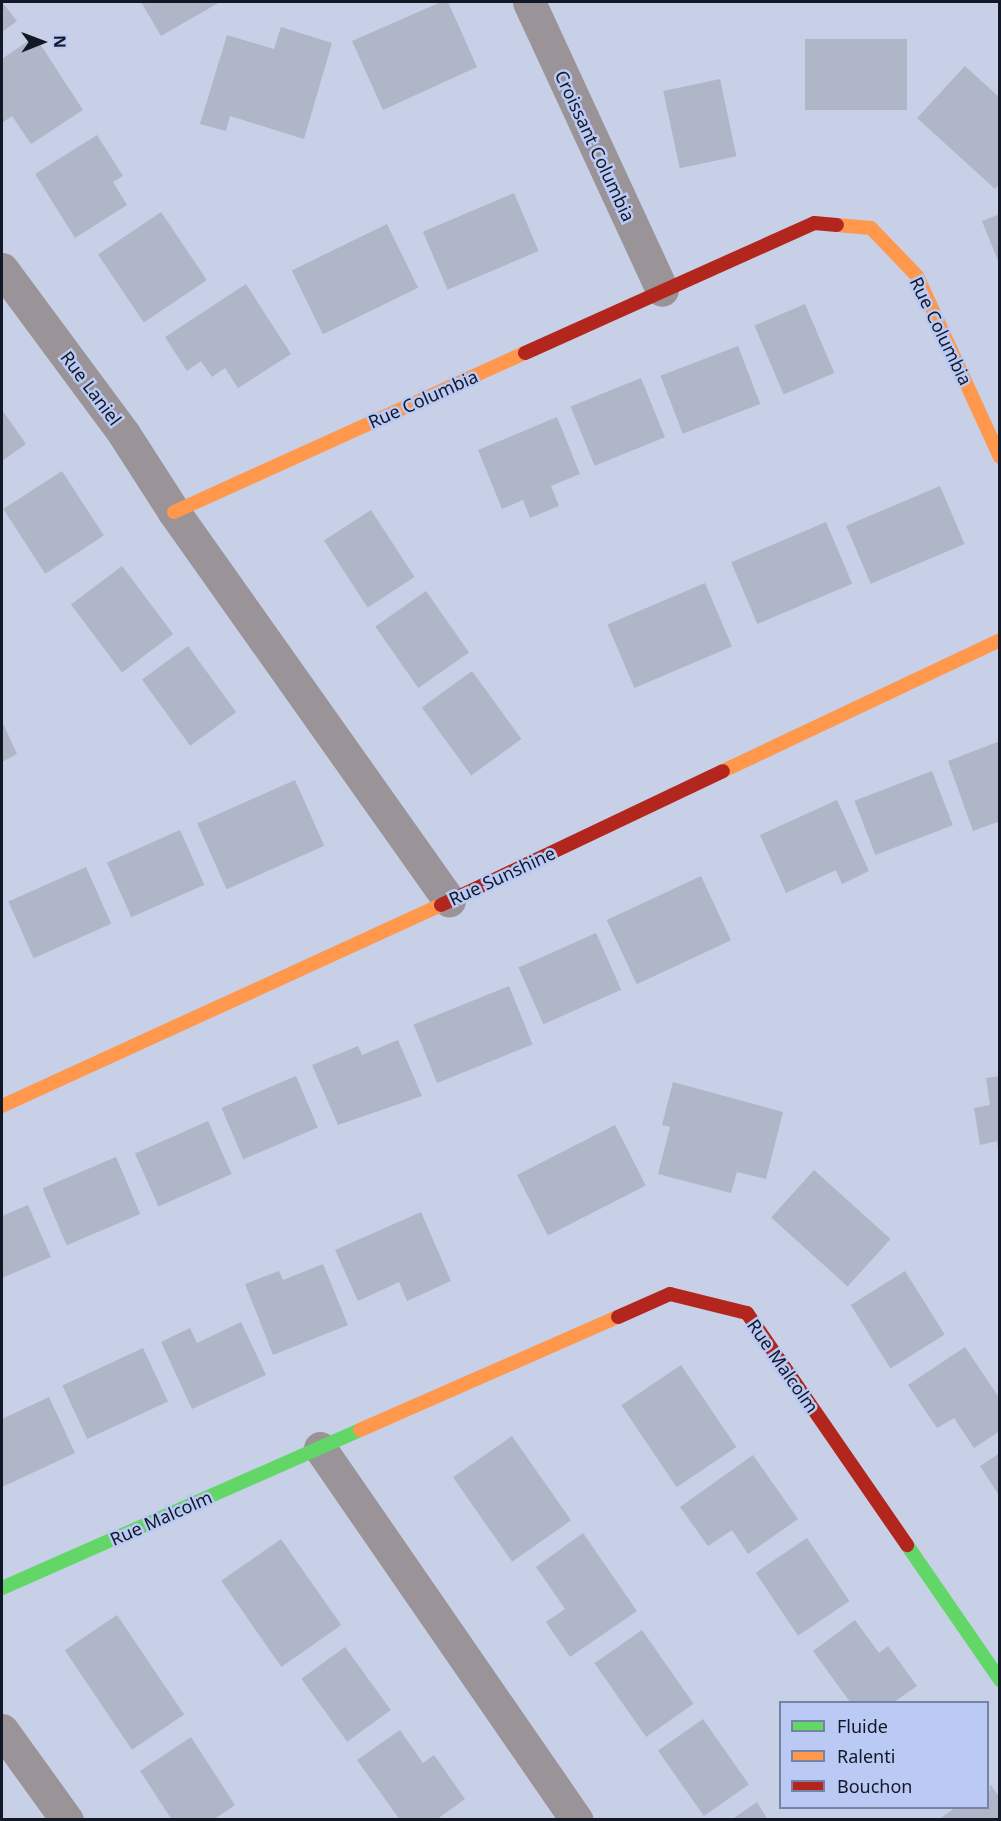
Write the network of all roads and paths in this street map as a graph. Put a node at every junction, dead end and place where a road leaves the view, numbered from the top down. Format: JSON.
{"nodes":[{"id":1,"x":529,"y":2,"type":"edge"},
{"id":2,"x":2,"y":268,"type":"edge"},
{"id":3,"x":662,"y":290,"type":"junction"},
{"id":4,"x":999,"y":457,"type":"edge"},
{"id":5,"x":174,"y":512,"type":"junction"},
{"id":6,"x":999,"y":640,"type":"edge"},
{"id":7,"x":449,"y":902,"type":"junction"},
{"id":8,"x":2,"y":1105,"type":"edge"},
{"id":9,"x":320,"y":1448,"type":"junction"},
{"id":10,"x":2,"y":1588,"type":"edge"},
{"id":11,"x":999,"y":1680,"type":"edge"},
{"id":12,"x":2,"y":1730,"type":"edge"},
{"id":13,"x":67,"y":1820,"type":"edge"},
{"id":14,"x":577,"y":1820,"type":"edge"}],
"edges":[{"from":1,"to":3,"type":"street","name":"Croissant Columbia"},
{"from":2,"to":5,"type":"street","name":"Rue Laniel"},
{"from":3,"to":4,"type":"street","name":"Rue Columbia"},
{"from":3,"to":5,"type":"street","name":"Rue Columbia"},
{"from":5,"to":7,"type":"street"},
{"from":6,"to":7,"type":"street","name":"Rue Sunshine"},
{"from":7,"to":8,"type":"street","name":"Rue Sunshine"},
{"from":9,"to":10,"type":"street","name":"Rue Malcolm"},
{"from":9,"to":11,"type":"street","name":"Rue Malcolm"},
{"from":9,"to":14,"type":"street"},
{"from":12,"to":13,"type":"street"}]}
